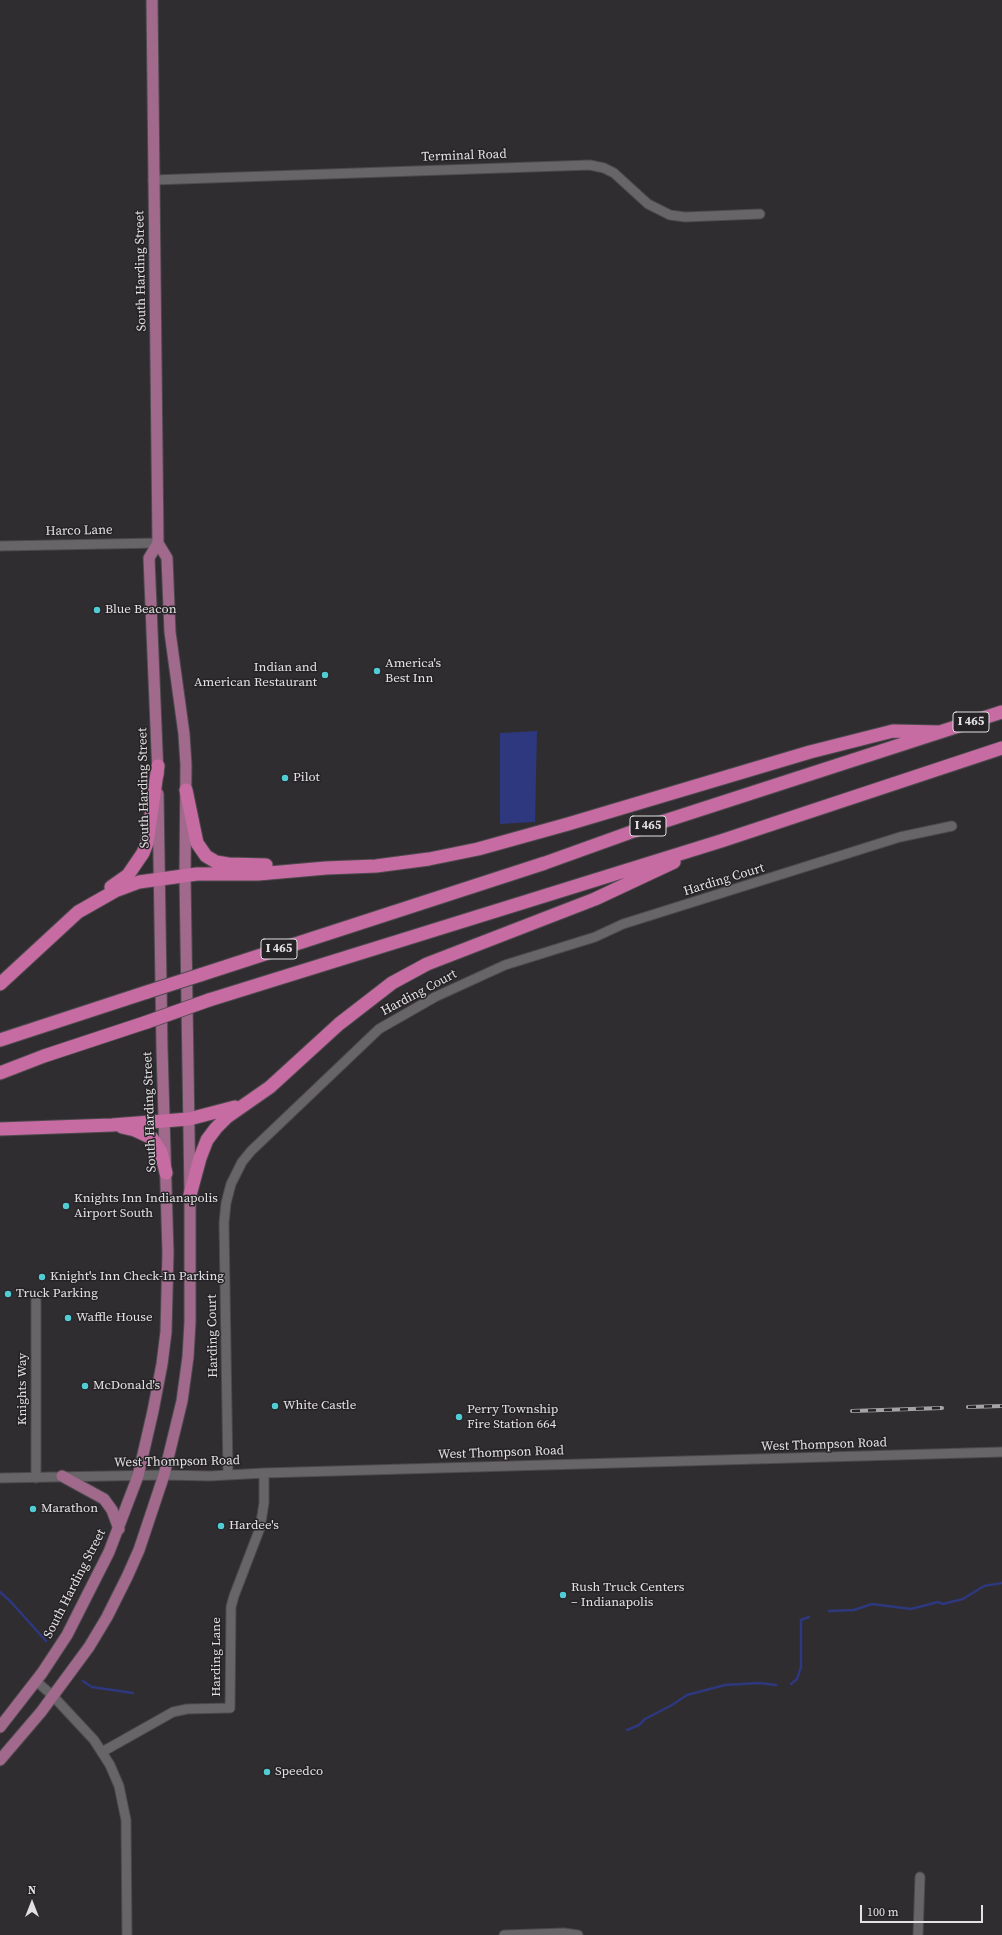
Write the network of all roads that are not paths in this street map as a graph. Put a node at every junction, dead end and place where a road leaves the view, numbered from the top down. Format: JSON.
{"nodes":[{"id":1,"x":152,"y":0,"type":"edge"},
{"id":2,"x":153,"y":180,"type":"junction"},
{"id":3,"x":760,"y":214,"type":"dead end"},
{"id":4,"x":158,"y":543,"type":"junction"},
{"id":5,"x":0,"y":546,"type":"edge"},
{"id":6,"x":1002,"y":712,"type":"edge"},
{"id":7,"x":939,"y":732,"type":"junction"},
{"id":8,"x":1002,"y":748,"type":"edge"},
{"id":9,"x":158,"y":766,"type":"junction"},
{"id":10,"x":186,"y":790,"type":"junction"},
{"id":11,"x":952,"y":826,"type":"dead end"},
{"id":12,"x":721,"y":841,"type":"junction"},
{"id":13,"x":326,"y":868,"type":"junction"},
{"id":14,"x":185,"y":876,"type":"junction"},
{"id":15,"x":160,"y":879,"type":"junction"},
{"id":16,"x":96,"y":901,"type":"junction"},
{"id":17,"x":0,"y":984,"type":"edge"},
{"id":18,"x":0,"y":1040,"type":"edge"},
{"id":19,"x":0,"y":1073,"type":"edge"},
{"id":20,"x":250,"y":1101,"type":"junction"},
{"id":21,"x":189,"y":1119,"type":"junction"},
{"id":22,"x":165,"y":1120,"type":"junction"},
{"id":23,"x":112,"y":1125,"type":"junction"},
{"id":24,"x":0,"y":1129,"type":"edge"},
{"id":25,"x":166,"y":1173,"type":"junction"},
{"id":26,"x":190,"y":1195,"type":"junction"},
{"id":27,"x":36,"y":1300,"type":"dead end"},
{"id":28,"x":1002,"y":1452,"type":"edge"},
{"id":29,"x":264,"y":1472,"type":"junction"},
{"id":30,"x":228,"y":1474,"type":"junction"},
{"id":31,"x":164,"y":1475,"type":"junction"},
{"id":32,"x":62,"y":1476,"type":"junction"},
{"id":33,"x":138,"y":1476,"type":"junction"},
{"id":34,"x":0,"y":1478,"type":"edge"},
{"id":35,"x":36,"y":1478,"type":"junction"},
{"id":36,"x":119,"y":1529,"type":"junction"},
{"id":37,"x":36,"y":1681,"type":"junction"},
{"id":38,"x":53,"y":1696,"type":"junction"},
{"id":39,"x":0,"y":1727,"type":"edge"},
{"id":40,"x":102,"y":1752,"type":"junction"},
{"id":41,"x":0,"y":1760,"type":"edge"},
{"id":42,"x":920,"y":1876,"type":"dead end"},
{"id":43,"x":127,"y":1935,"type":"edge"},
{"id":44,"x":504,"y":1935,"type":"edge"},
{"id":45,"x":578,"y":1935,"type":"edge"},
{"id":46,"x":918,"y":1935,"type":"edge"}],
"edges":[{"from":1,"to":2,"type":"main road","name":"South Harding Street"},
{"from":2,"to":3,"type":"street","name":"Terminal Road"},
{"from":2,"to":4,"type":"main road","name":"South Harding Street"},
{"from":4,"to":5,"type":"street","name":"Harco Lane"},
{"from":4,"to":9,"type":"main road","name":"South Harding Street"},
{"from":4,"to":10,"type":"main road","name":"South Harding Street"},
{"from":6,"to":7,"type":"highway","number":"I 465"},
{"from":7,"to":13,"type":"highway"},
{"from":7,"to":18,"type":"highway","number":"I 465","bridge":true},
{"from":8,"to":12,"type":"highway","number":"I 465"},
{"from":9,"to":15,"type":"main road","name":"South Harding Street"},
{"from":9,"to":16,"type":"highway"},
{"from":10,"to":13,"type":"highway"},
{"from":10,"to":14,"type":"main road","name":"South Harding Street"},
{"from":11,"to":30,"type":"street","name":"Harding Court"},
{"from":12,"to":19,"type":"highway","number":"I 465","bridge":true},
{"from":12,"to":20,"type":"highway"},
{"from":13,"to":14,"type":"highway"},
{"from":14,"to":15,"type":"highway"},
{"from":14,"to":21,"type":"main road","name":"South Harding Street"},
{"from":15,"to":16,"type":"highway"},
{"from":15,"to":22,"type":"main road","name":"South Harding Street"},
{"from":16,"to":17,"type":"highway"},
{"from":20,"to":21,"type":"highway"},
{"from":20,"to":26,"type":"highway"},
{"from":21,"to":22,"type":"highway"},
{"from":21,"to":26,"type":"main road","name":"South Harding Street"},
{"from":22,"to":23,"type":"highway"},
{"from":22,"to":25,"type":"main road","name":"South Harding Street"},
{"from":23,"to":24,"type":"highway"},
{"from":23,"to":25,"type":"highway"},
{"from":25,"to":33,"type":"main road","name":"South Harding Street"},
{"from":26,"to":31,"type":"main road","name":"South Harding Street"},
{"from":27,"to":35,"type":"street","name":"Knights Way"},
{"from":28,"to":29,"type":"street","name":"West Thompson Road"},
{"from":29,"to":30,"type":"street","name":"West Thompson Road"},
{"from":29,"to":40,"type":"street","name":"Harding Lane"},
{"from":30,"to":31,"type":"street","name":"West Thompson Road"},
{"from":31,"to":33,"type":"street","name":"West Thompson Road"},
{"from":31,"to":38,"type":"main road","name":"South Harding Street"},
{"from":32,"to":33,"type":"street","name":"West Thompson Road"},
{"from":32,"to":35,"type":"street","name":"West Thompson Road"},
{"from":32,"to":36,"type":"main road"},
{"from":33,"to":36,"type":"main road","name":"South Harding Street"},
{"from":34,"to":35,"type":"street","name":"West Thompson Road"},
{"from":36,"to":37,"type":"main road","name":"South Harding Street"},
{"from":37,"to":38,"type":"street"},
{"from":37,"to":39,"type":"main road","name":"South Harding Street"},
{"from":38,"to":40,"type":"street"},
{"from":38,"to":41,"type":"main road","name":"South Harding Street"},
{"from":40,"to":43,"type":"street"},
{"from":42,"to":46,"type":"street"},
{"from":44,"to":45,"type":"street"}]}
